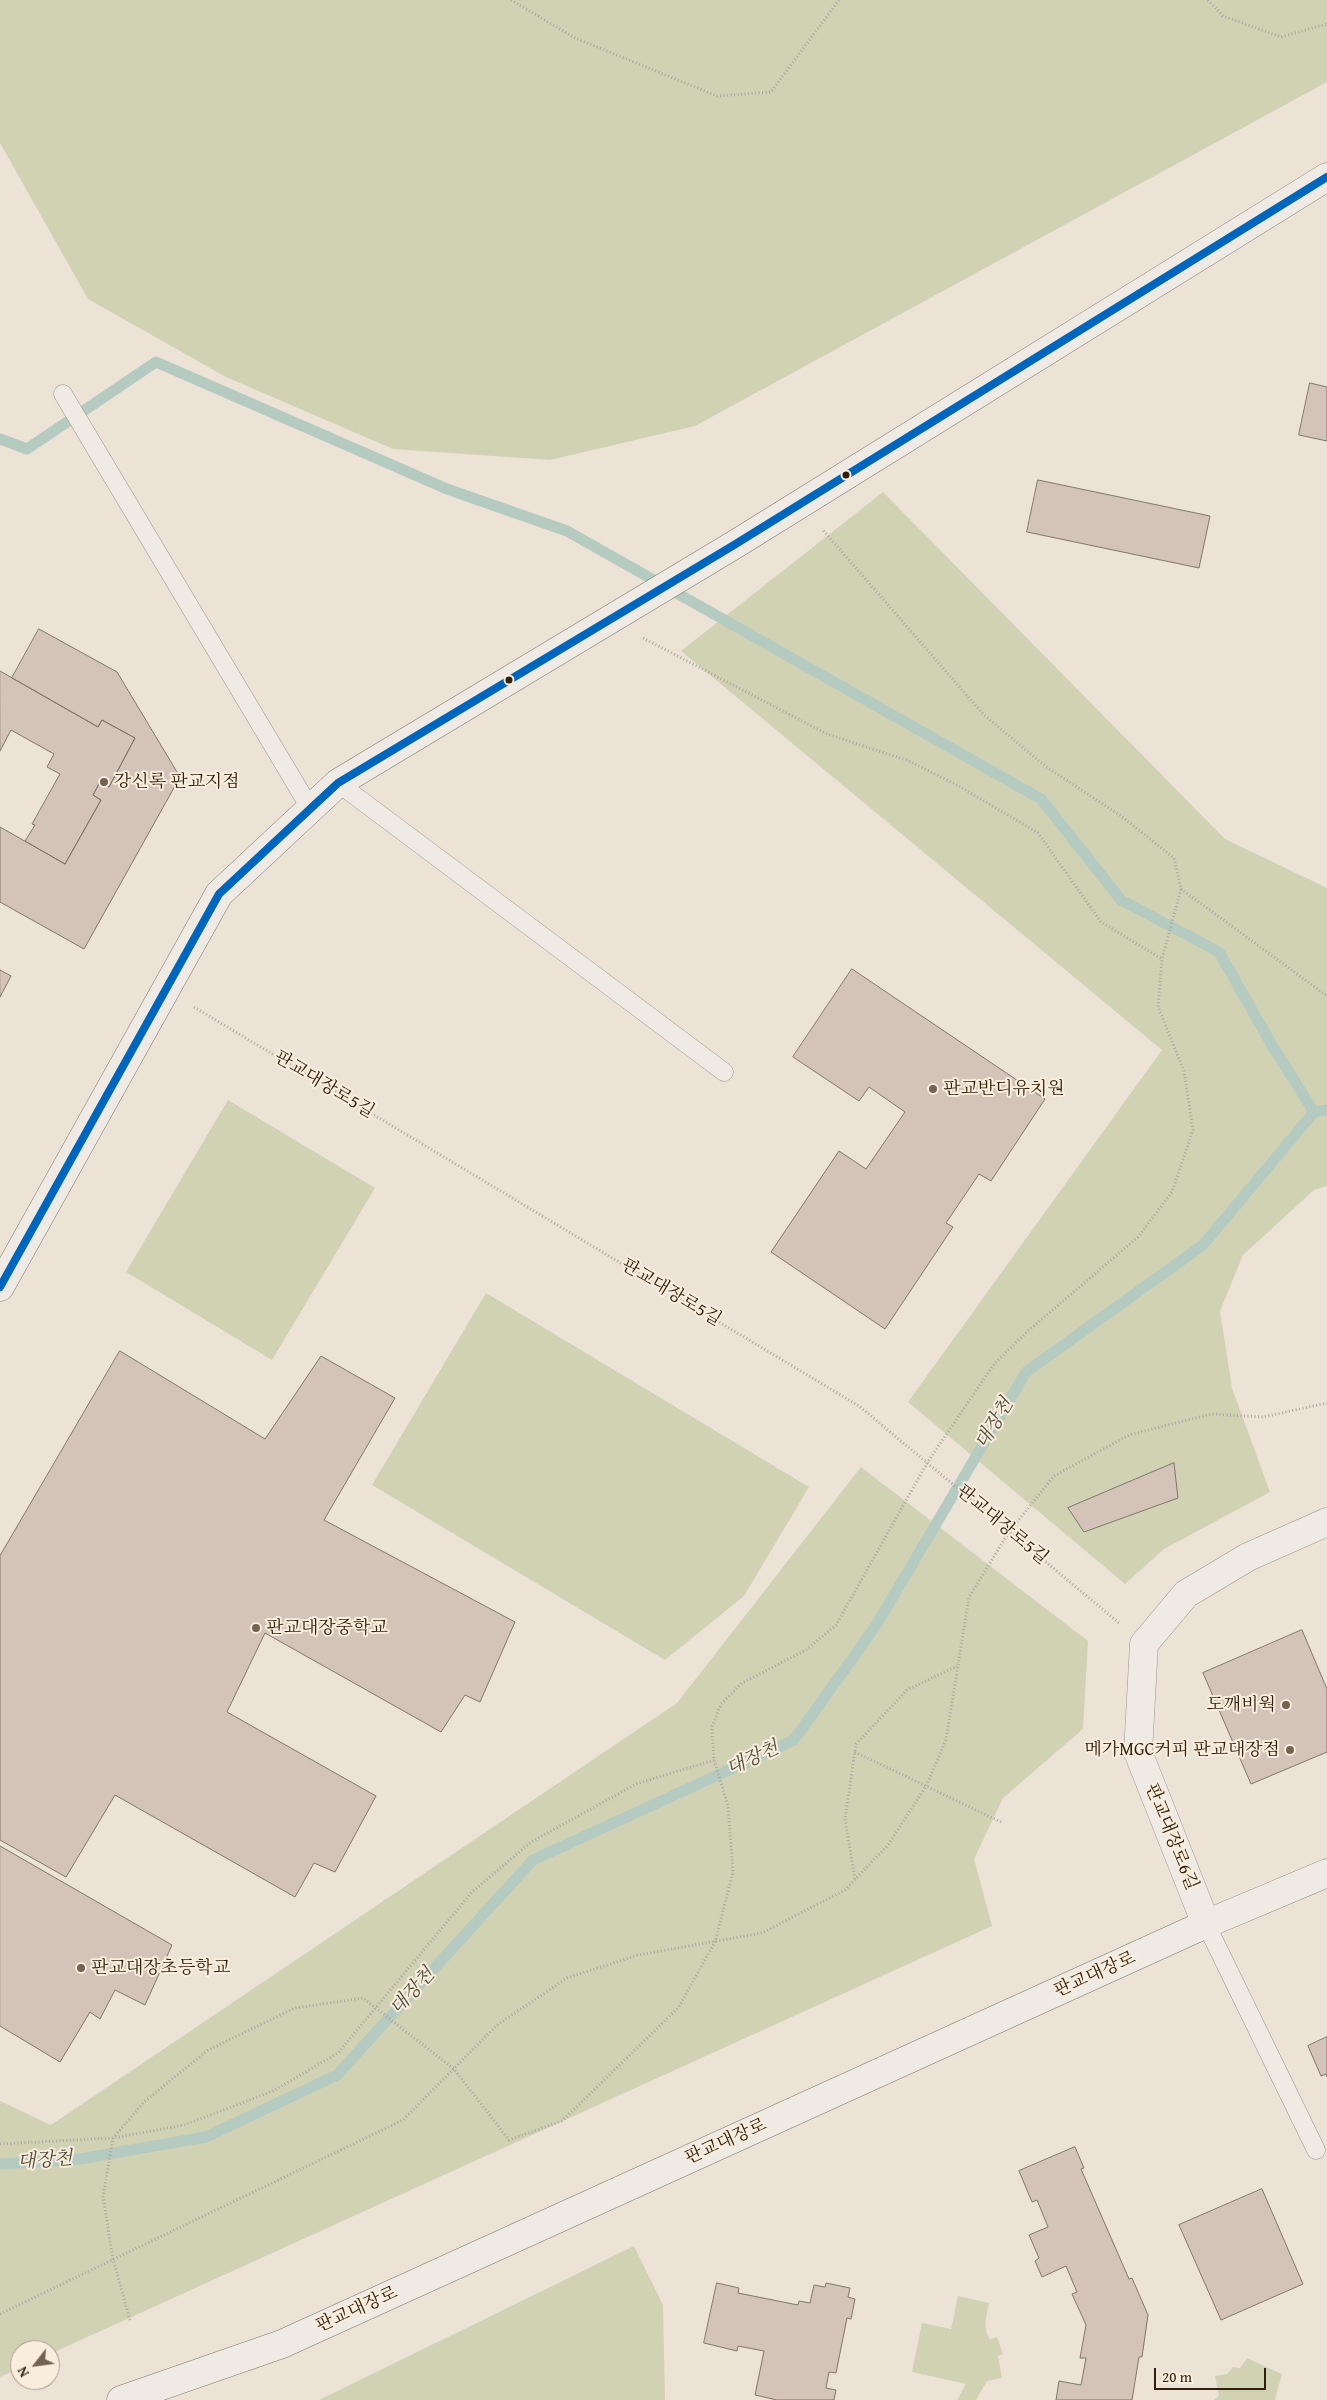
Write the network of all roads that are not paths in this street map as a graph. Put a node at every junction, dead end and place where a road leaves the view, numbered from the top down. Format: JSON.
{"nodes":[{"id":1,"x":1327,"y":177,"type":"edge"},
{"id":2,"x":63,"y":394,"type":"dead end"},
{"id":3,"x":338,"y":783,"type":"junction"},
{"id":4,"x":310,"y":808,"type":"junction"},
{"id":5,"x":724,"y":1072,"type":"dead end"},
{"id":6,"x":0,"y":1287,"type":"edge"},
{"id":7,"x":1327,"y":1522,"type":"edge"},
{"id":8,"x":1327,"y":1873,"type":"edge"},
{"id":9,"x":1206,"y":1924,"type":"junction"},
{"id":10,"x":1316,"y":2150,"type":"dead end"},
{"id":11,"x":209,"y":2369,"type":"junction"},
{"id":12,"x":120,"y":2400,"type":"edge"},
{"id":13,"x":182,"y":2400,"type":"edge"}],
"edges":[{"from":1,"to":3,"type":"street"},
{"from":2,"to":4,"type":"lane"},
{"from":3,"to":4,"type":"street"},
{"from":3,"to":5,"type":"lane"},
{"from":4,"to":6,"type":"street"},
{"from":7,"to":9,"type":"street","name":"판교대장로6길"},
{"from":8,"to":9,"type":"street","name":"판교대장로"},
{"from":9,"to":10,"type":"lane"},
{"from":9,"to":11,"type":"street","name":"판교대장로"},
{"from":11,"to":12,"type":"street","name":"판교대장로"},
{"from":11,"to":13,"type":"street"}]}
